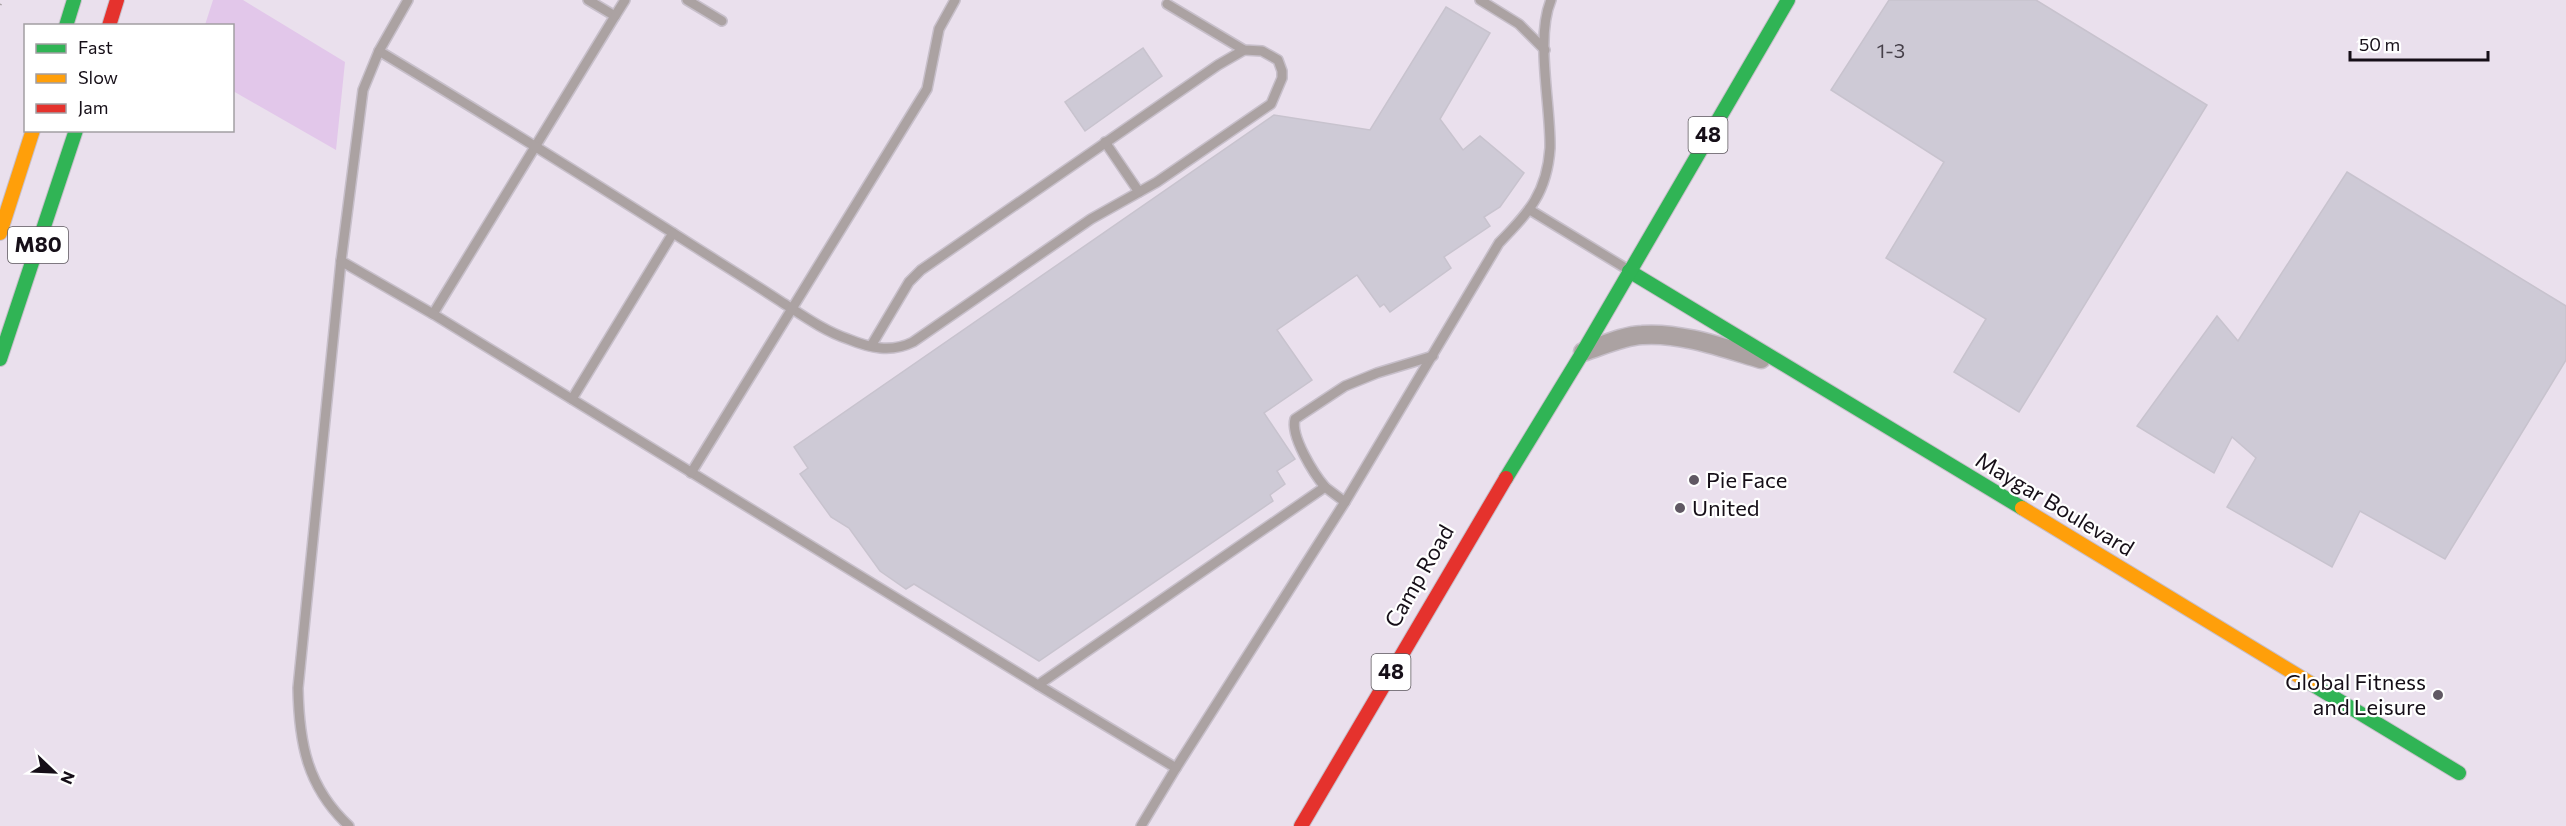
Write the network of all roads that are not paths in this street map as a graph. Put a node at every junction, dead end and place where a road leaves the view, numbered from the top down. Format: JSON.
{"nodes":[{"id":1,"x":74,"y":0,"type":"edge"},
{"id":2,"x":117,"y":0,"type":"edge"},
{"id":3,"x":408,"y":0,"type":"edge"},
{"id":4,"x":588,"y":0,"type":"edge"},
{"id":5,"x":625,"y":0,"type":"edge"},
{"id":6,"x":687,"y":0,"type":"edge"},
{"id":7,"x":955,"y":0,"type":"edge"},
{"id":8,"x":1480,"y":0,"type":"edge"},
{"id":9,"x":1551,"y":0,"type":"edge"},
{"id":10,"x":1788,"y":0,"type":"edge"},
{"id":11,"x":1167,"y":4,"type":"dead end"},
{"id":12,"x":615,"y":16,"type":"junction"},
{"id":13,"x":722,"y":21,"type":"dead end"},
{"id":14,"x":67,"y":24,"type":"edge"},
{"id":15,"x":110,"y":24,"type":"edge"},
{"id":16,"x":1244,"y":50,"type":"junction"},
{"id":17,"x":1545,"y":50,"type":"junction"},
{"id":18,"x":378,"y":51,"type":"junction"},
{"id":19,"x":32,"y":132,"type":"edge"},
{"id":20,"x":75,"y":132,"type":"edge"},
{"id":21,"x":1105,"y":142,"type":"junction"},
{"id":22,"x":534,"y":148,"type":"junction"},
{"id":23,"x":1139,"y":192,"type":"junction"},
{"id":24,"x":1530,"y":210,"type":"junction"},
{"id":25,"x":0,"y":233,"type":"edge"},
{"id":26,"x":673,"y":233,"type":"junction"},
{"id":27,"x":341,"y":261,"type":"junction"},
{"id":28,"x":1629,"y":271,"type":"junction"},
{"id":29,"x":791,"y":308,"type":"junction"},
{"id":30,"x":433,"y":315,"type":"junction"},
{"id":31,"x":871,"y":346,"type":"junction"},
{"id":32,"x":1583,"y":352,"type":"junction"},
{"id":33,"x":1433,"y":356,"type":"junction"},
{"id":34,"x":0,"y":359,"type":"edge"},
{"id":35,"x":1789,"y":368,"type":"junction"},
{"id":36,"x":572,"y":399,"type":"junction"},
{"id":37,"x":691,"y":473,"type":"junction"},
{"id":38,"x":1325,"y":487,"type":"junction"},
{"id":39,"x":1345,"y":502,"type":"junction"},
{"id":40,"x":1038,"y":685,"type":"junction"},
{"id":41,"x":1176,"y":768,"type":"junction"},
{"id":42,"x":2459,"y":773,"type":"dead end"},
{"id":43,"x":349,"y":826,"type":"edge"},
{"id":44,"x":1141,"y":826,"type":"edge"},
{"id":45,"x":1300,"y":826,"type":"edge"}],
"edges":[{"from":1,"to":14,"type":"main road"},
{"from":2,"to":15,"type":"main road"},
{"from":3,"to":18,"type":"lane"},
{"from":4,"to":12,"type":"lane"},
{"from":5,"to":12,"type":"lane"},
{"from":6,"to":13,"type":"lane"},
{"from":7,"to":29,"type":"lane"},
{"from":8,"to":17,"type":"lane"},
{"from":9,"to":17,"type":"lane"},
{"from":10,"to":28,"type":"main road","name":"Camp Road","number":"48"},
{"from":11,"to":16,"type":"lane"},
{"from":12,"to":22,"type":"lane"},
{"from":16,"to":21,"type":"lane"},
{"from":16,"to":23,"type":"lane"},
{"from":17,"to":24,"type":"lane"},
{"from":18,"to":22,"type":"lane"},
{"from":18,"to":27,"type":"lane"},
{"from":19,"to":25,"type":"main road","number":"M80"},
{"from":20,"to":34,"type":"main road","number":"M80"},
{"from":21,"to":23,"type":"lane"},
{"from":21,"to":31,"type":"lane"},
{"from":22,"to":26,"type":"lane"},
{"from":22,"to":30,"type":"lane"},
{"from":23,"to":31,"type":"lane"},
{"from":24,"to":28,"type":"lane"},
{"from":24,"to":33,"type":"lane"},
{"from":26,"to":29,"type":"lane"},
{"from":26,"to":36,"type":"lane"},
{"from":27,"to":30,"type":"lane"},
{"from":27,"to":43,"type":"lane"},
{"from":28,"to":32,"type":"main road","name":"Camp Road","number":"48"},
{"from":28,"to":35,"type":"main road","name":"Maygar Boulevard"},
{"from":29,"to":31,"type":"lane"},
{"from":29,"to":37,"type":"lane"},
{"from":30,"to":36,"type":"lane"},
{"from":32,"to":35,"type":"street"},
{"from":32,"to":45,"type":"main road","name":"Camp Road","number":"48"},
{"from":33,"to":38,"type":"lane"},
{"from":33,"to":39,"type":"lane"},
{"from":35,"to":42,"type":"main road","name":"Maygar Boulevard"},
{"from":36,"to":37,"type":"lane"},
{"from":37,"to":40,"type":"lane"},
{"from":38,"to":39,"type":"lane"},
{"from":38,"to":40,"type":"lane"},
{"from":39,"to":41,"type":"lane"},
{"from":40,"to":41,"type":"lane"},
{"from":41,"to":44,"type":"lane"}]}
